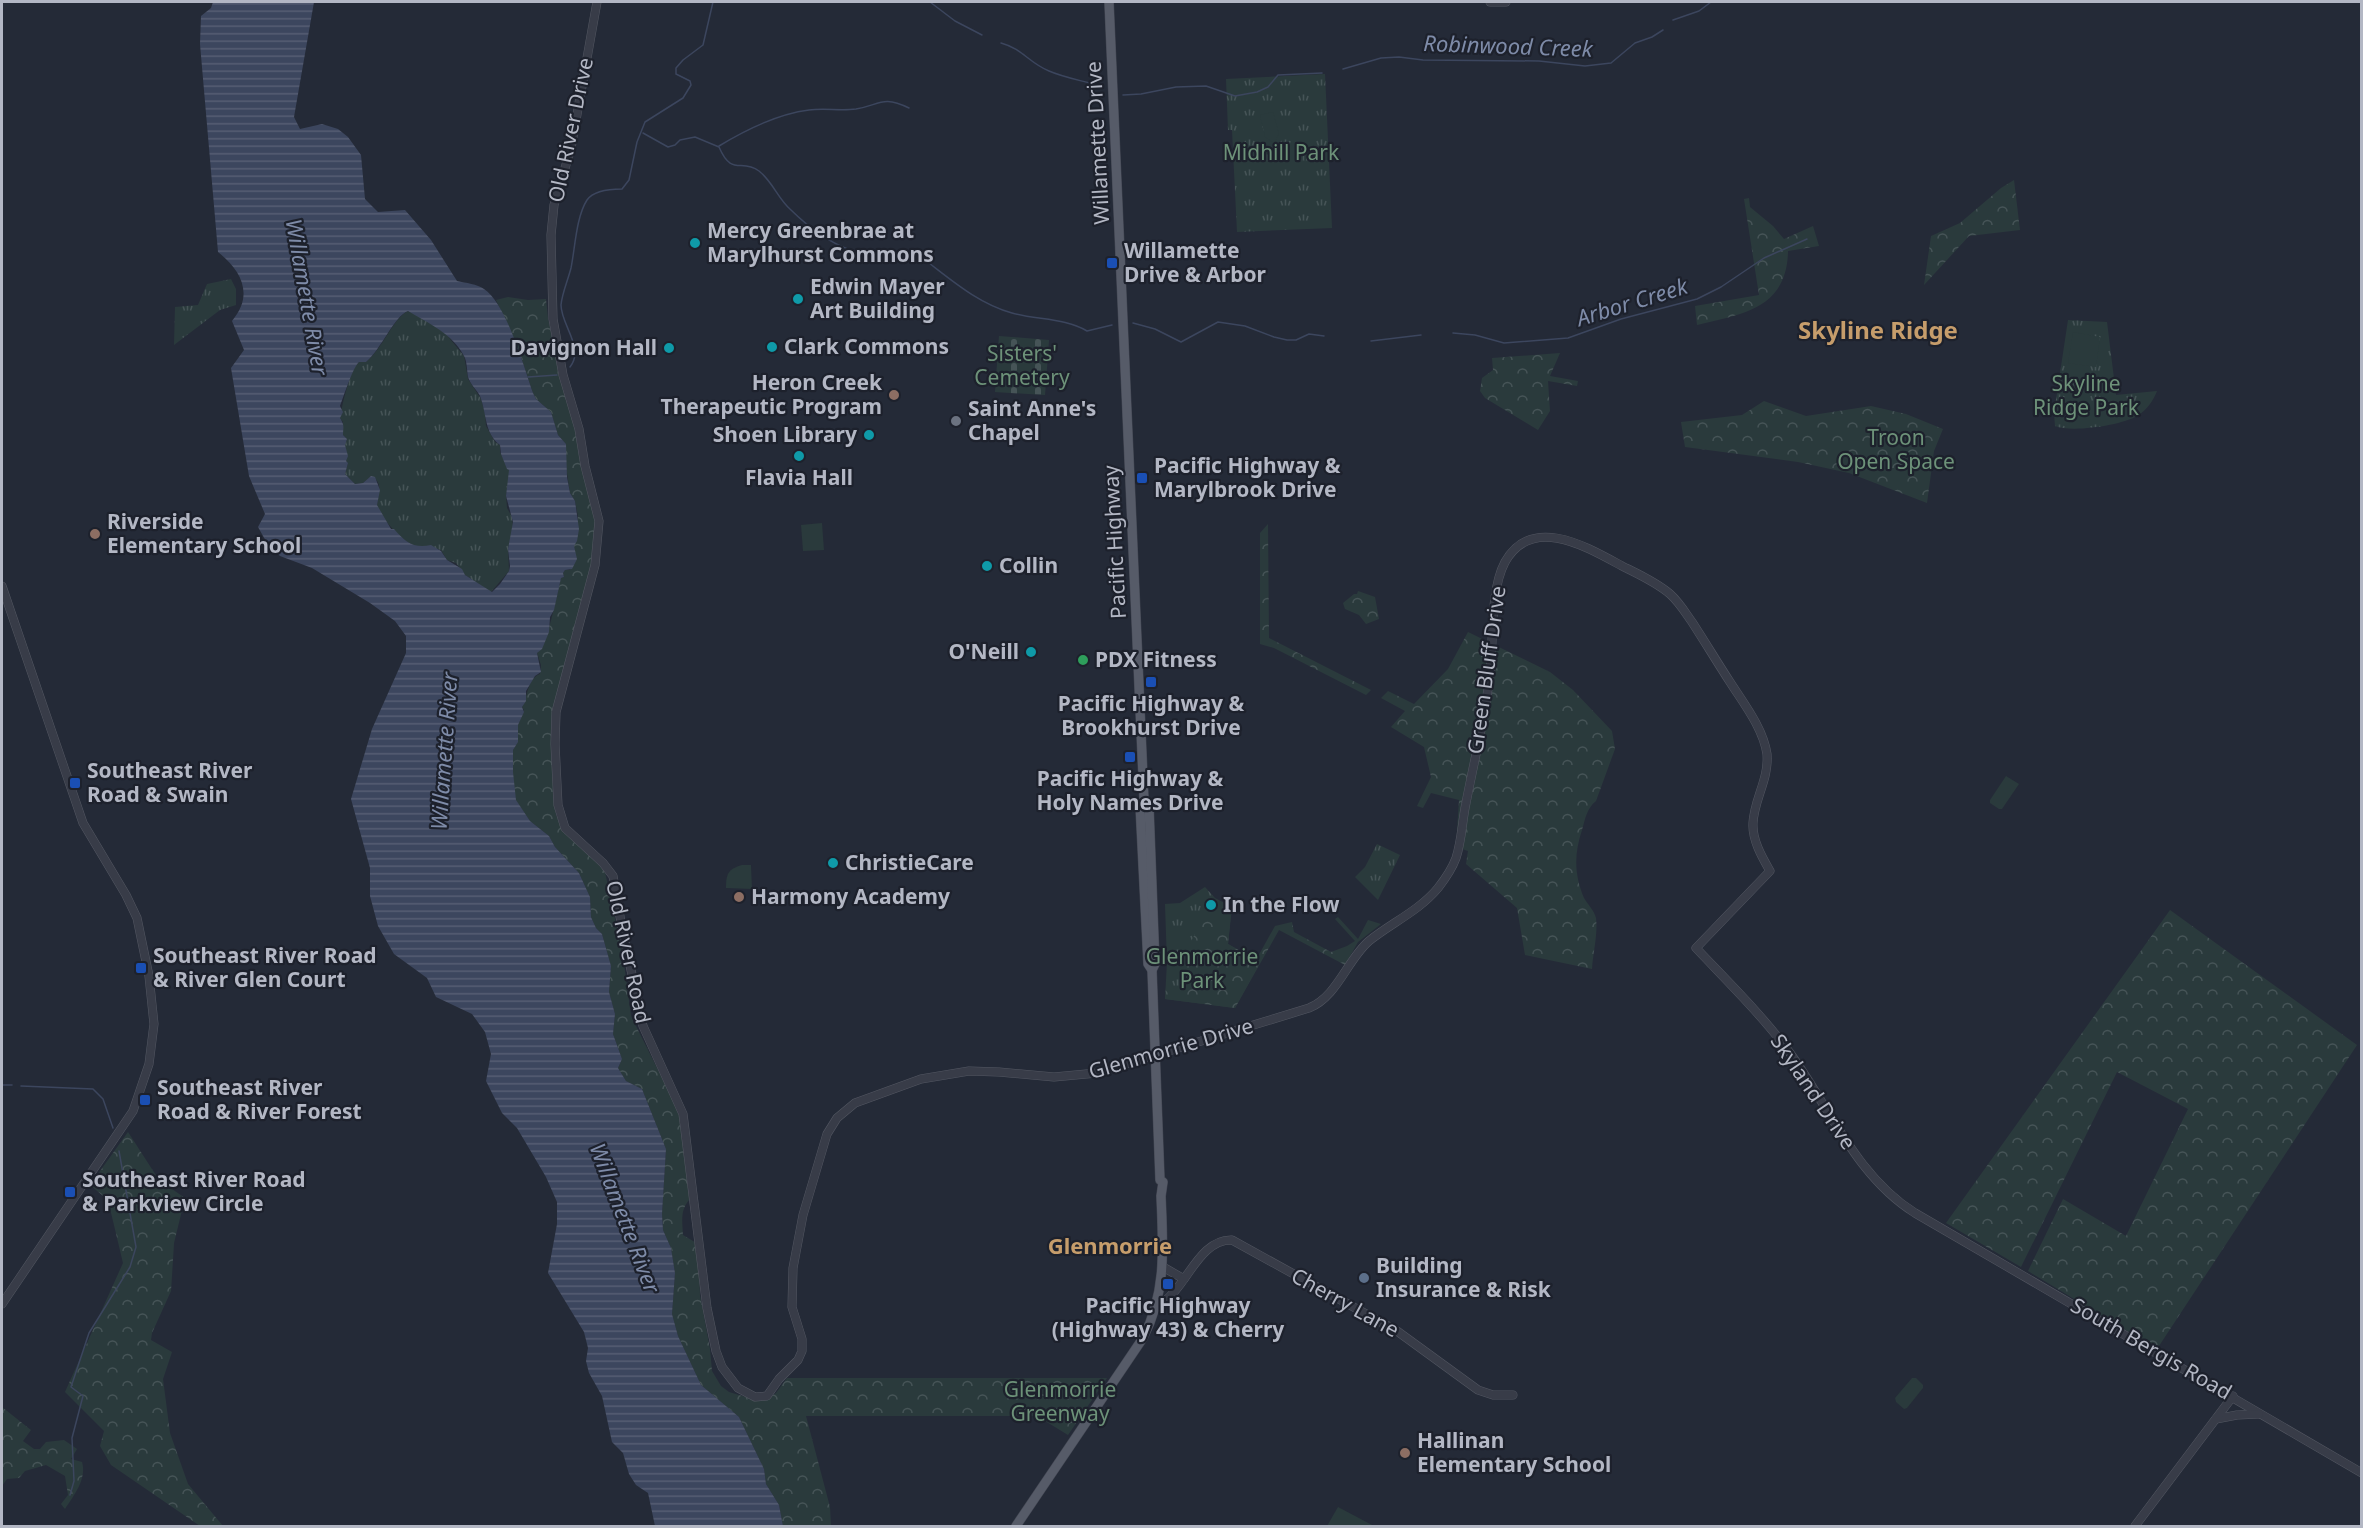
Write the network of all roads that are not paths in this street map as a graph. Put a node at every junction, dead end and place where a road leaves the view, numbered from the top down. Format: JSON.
{"nodes":[{"id":1,"x":597,"y":2,"type":"edge"},
{"id":2,"x":1109,"y":2,"type":"edge"},
{"id":3,"x":1490,"y":2,"type":"edge"},
{"id":4,"x":1506,"y":2,"type":"edge"},
{"id":5,"x":551,"y":259,"type":"joint"},
{"id":6,"x":1122,"y":283,"type":"joint"},
{"id":7,"x":2,"y":586,"type":"edge"},
{"id":8,"x":1393,"y":924,"type":"joint"},
{"id":9,"x":1696,"y":948,"type":"joint"},
{"id":10,"x":1155,"y":1056,"type":"junction"},
{"id":11,"x":1939,"y":1227,"type":"joint"},
{"id":12,"x":1163,"y":1267,"type":"junction"},
{"id":13,"x":1184,"y":1279,"type":"junction"},
{"id":14,"x":2,"y":1304,"type":"edge"},
{"id":15,"x":1157,"y":1306,"type":"junction"},
{"id":16,"x":1513,"y":1395,"type":"dead end"},
{"id":17,"x":2233,"y":1396,"type":"junction"},
{"id":18,"x":755,"y":1397,"type":"joint"},
{"id":19,"x":2262,"y":1414,"type":"junction"},
{"id":20,"x":2216,"y":1419,"type":"junction"},
{"id":21,"x":2361,"y":1473,"type":"edge"},
{"id":22,"x":1016,"y":1527,"type":"edge"},
{"id":23,"x":2135,"y":1527,"type":"edge"}],
"edges":[{"from":1,"to":5,"type":"street","name":"Old River Drive"},
{"from":2,"to":6,"type":"main road","name":"Willamette Drive"},
{"from":3,"to":4,"type":"street"},
{"from":5,"to":18,"type":"street","name":"Old River Road"},
{"from":6,"to":10,"type":"main road","name":"Pacific Highway"},
{"from":7,"to":14,"type":"street"},
{"from":8,"to":9,"type":"street","name":"Green Bluff Drive"},
{"from":8,"to":10,"type":"street","name":"Glenmorrie Drive"},
{"from":9,"to":11,"type":"street","name":"Skyland Drive"},
{"from":10,"to":12,"type":"main road","name":"Pacific Highway"},
{"from":10,"to":18,"type":"street","name":"Glenmorrie Drive"},
{"from":11,"to":17,"type":"street","name":"South Bergis Road"},
{"from":12,"to":13,"type":"street"},
{"from":12,"to":15,"type":"main road","name":"Pacific Highway"},
{"from":13,"to":15,"type":"street","name":"Cherry Lane"},
{"from":13,"to":16,"type":"street","name":"Cherry Lane"},
{"from":15,"to":22,"type":"main road","name":"Pacific Highway"},
{"from":17,"to":19,"type":"street","name":"South Bergis Road"},
{"from":17,"to":20,"type":"street"},
{"from":19,"to":20,"type":"street"},
{"from":19,"to":21,"type":"street","name":"South Bergis Road"},
{"from":20,"to":23,"type":"street"}]}
